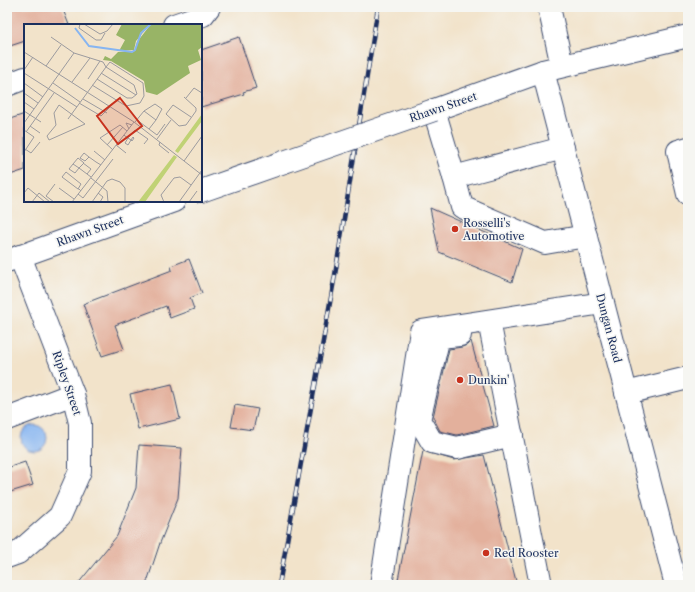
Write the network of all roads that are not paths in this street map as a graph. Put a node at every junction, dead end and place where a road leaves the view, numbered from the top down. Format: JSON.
{"nodes":[{"id":1,"x":209,"y":7,"type":"edge"},
{"id":2,"x":549,"y":7,"type":"edge"},
{"id":3,"x":177,"y":24,"type":"edge"},
{"id":4,"x":688,"y":36,"type":"edge"},
{"id":5,"x":553,"y":69,"type":"junction"},
{"id":6,"x":24,"y":78,"type":"edge"},
{"id":7,"x":7,"y":85,"type":"edge"},
{"id":8,"x":434,"y":110,"type":"junction"},
{"id":9,"x":563,"y":148,"type":"junction"},
{"id":10,"x":688,"y":148,"type":"edge"},
{"id":11,"x":454,"y":177,"type":"junction"},
{"id":12,"x":202,"y":191,"type":"edge"},
{"id":13,"x":688,"y":194,"type":"edge"},
{"id":14,"x":171,"y":202,"type":"edge"},
{"id":15,"x":586,"y":236,"type":"junction"},
{"id":16,"x":14,"y":258,"type":"edge"},
{"id":17,"x":603,"y":303,"type":"junction"},
{"id":18,"x":490,"y":327,"type":"junction"},
{"id":19,"x":688,"y":378,"type":"edge"},
{"id":20,"x":626,"y":393,"type":"junction"},
{"id":21,"x":73,"y":394,"type":"junction"},
{"id":22,"x":7,"y":419,"type":"edge"},
{"id":23,"x":512,"y":435,"type":"junction"},
{"id":24,"x":7,"y":557,"type":"edge"},
{"id":25,"x":381,"y":585,"type":"edge"},
{"id":26,"x":541,"y":585,"type":"edge"},
{"id":27,"x":676,"y":585,"type":"edge"}],
"edges":[{"from":1,"to":3,"type":"street"},
{"from":2,"to":5,"type":"street","name":"Dungan Road"},
{"from":4,"to":5,"type":"street","name":"Rhawn Street"},
{"from":5,"to":8,"type":"street","name":"Rhawn Street"},
{"from":5,"to":9,"type":"street","name":"Dungan Road"},
{"from":6,"to":7,"type":"street"},
{"from":8,"to":11,"type":"street"},
{"from":8,"to":12,"type":"street","name":"Rhawn Street","bridge":true},
{"from":9,"to":11,"type":"street"},
{"from":9,"to":15,"type":"street","name":"Dungan Road"},
{"from":10,"to":13,"type":"street"},
{"from":11,"to":15,"type":"street"},
{"from":14,"to":16,"type":"street","name":"Rhawn Street"},
{"from":15,"to":17,"type":"street","name":"Dungan Road"},
{"from":16,"to":21,"type":"street","name":"Ripley Street"},
{"from":17,"to":18,"type":"street"},
{"from":17,"to":20,"type":"street","name":"Dungan Road"},
{"from":18,"to":23,"type":"street"},
{"from":18,"to":23,"type":"street"},
{"from":18,"to":25,"type":"street"},
{"from":19,"to":20,"type":"street"},
{"from":20,"to":27,"type":"street","name":"Dungan Road"},
{"from":21,"to":22,"type":"street"},
{"from":21,"to":24,"type":"street","name":"Ripley Street"},
{"from":23,"to":26,"type":"street"}]}
